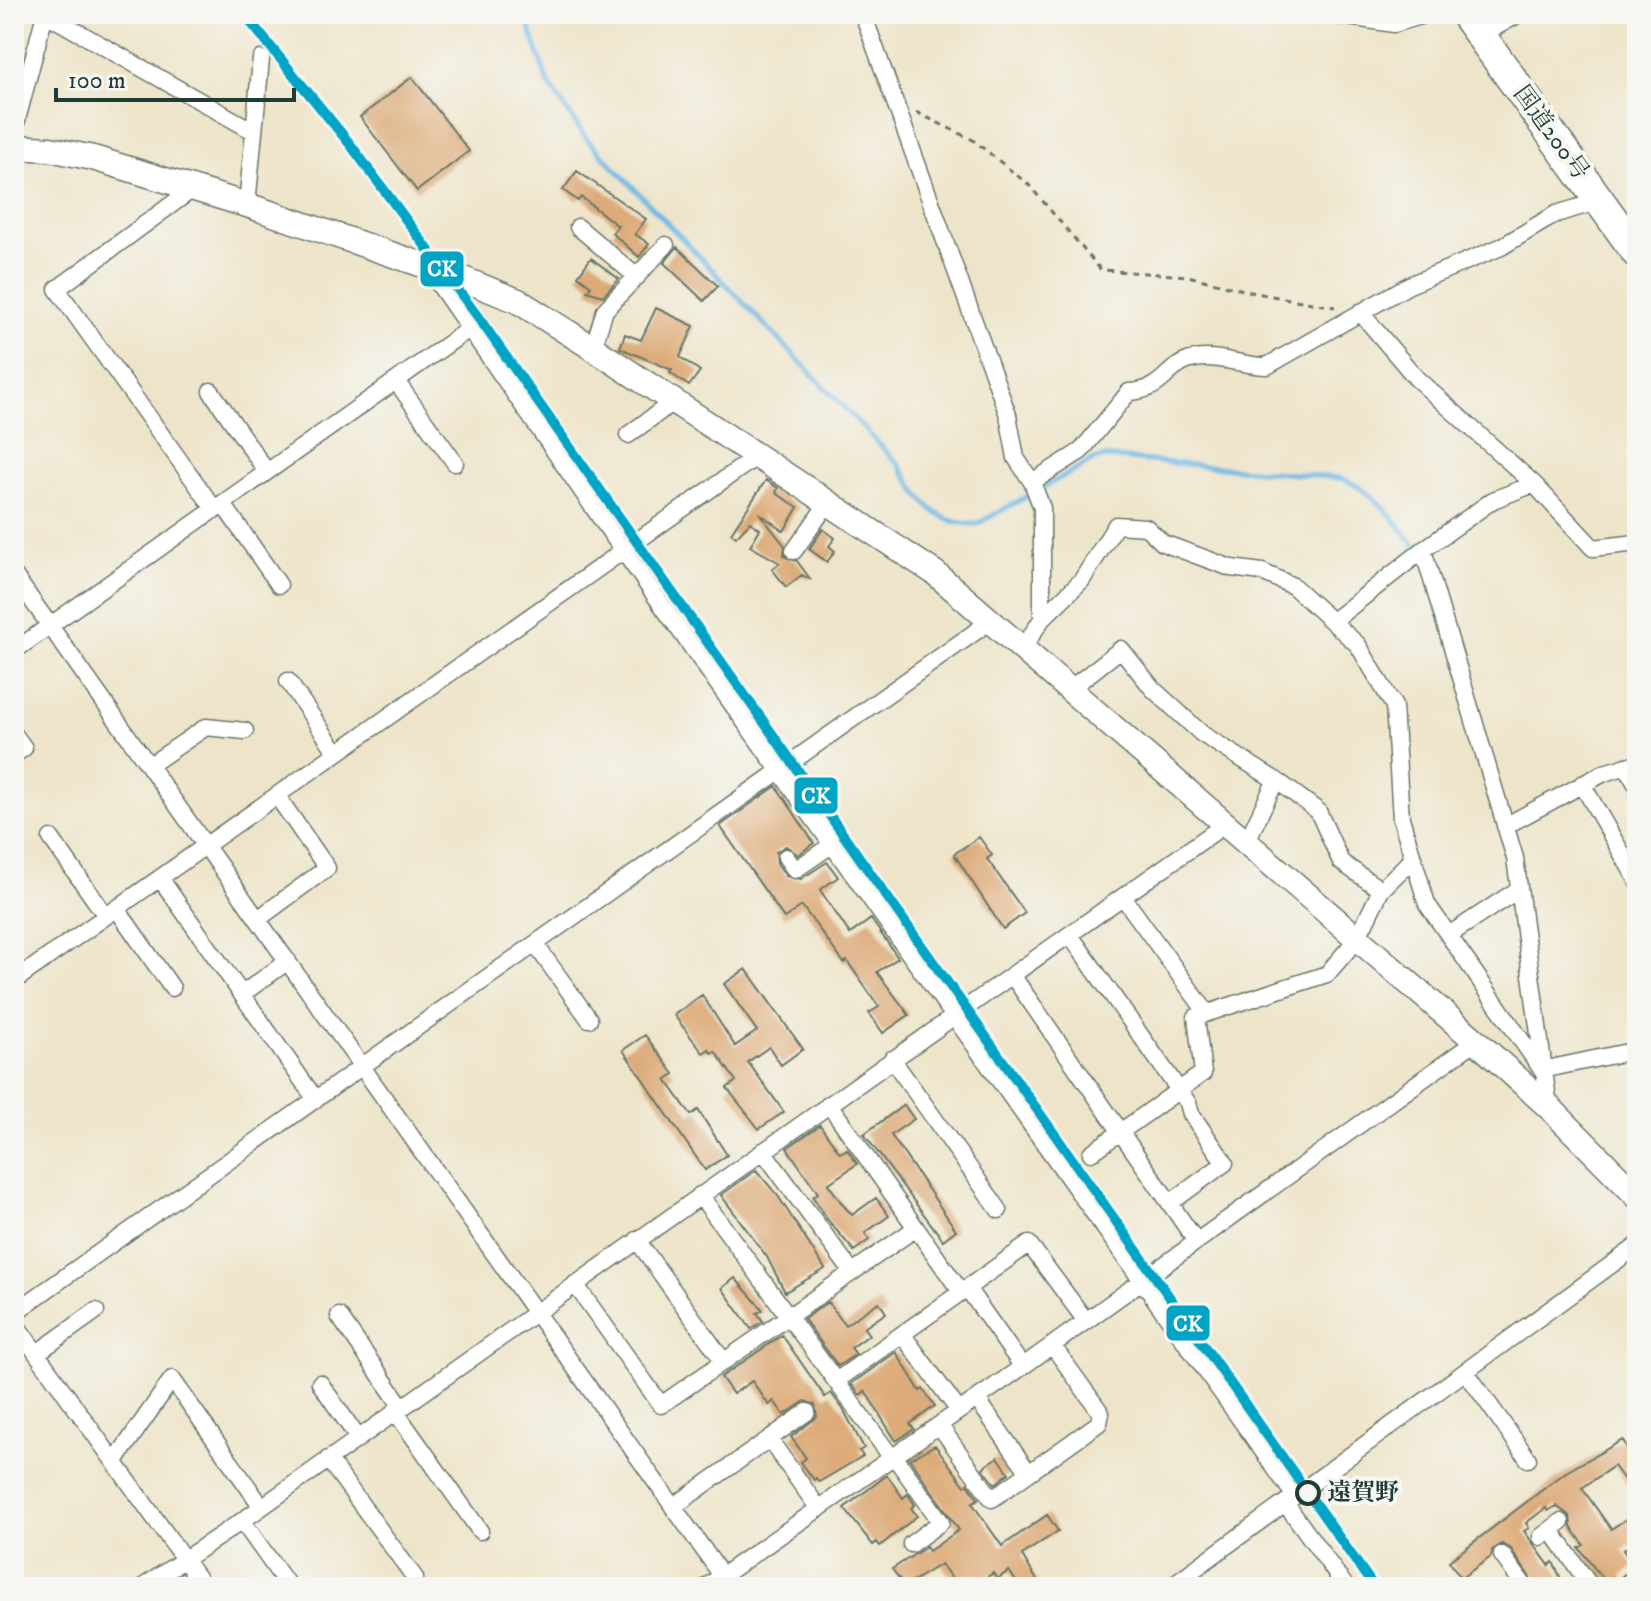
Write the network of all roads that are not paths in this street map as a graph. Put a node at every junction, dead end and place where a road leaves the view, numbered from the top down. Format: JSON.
{"nodes":[{"id":1,"x":46,"y":14,"type":"edge"},
{"id":2,"x":863,"y":14,"type":"edge"},
{"id":3,"x":1329,"y":14,"type":"edge"},
{"id":4,"x":1428,"y":14,"type":"edge"},
{"id":5,"x":1511,"y":14,"type":"edge"},
{"id":6,"x":1472,"y":23,"type":"edge"},
{"id":7,"x":261,"y":59,"type":"dead end"},
{"id":8,"x":14,"y":131,"type":"edge"},
{"id":9,"x":253,"y":131,"type":"junction"},
{"id":10,"x":14,"y":147,"type":"edge"},
{"id":11,"x":194,"y":188,"type":"junction"},
{"id":12,"x":1600,"y":201,"type":"junction"},
{"id":13,"x":247,"y":205,"type":"junction"},
{"id":14,"x":578,"y":227,"type":"dead end"},
{"id":15,"x":666,"y":245,"type":"dead end"},
{"id":16,"x":1637,"y":253,"type":"edge"},
{"id":17,"x":426,"y":266,"type":"junction"},
{"id":18,"x":637,"y":277,"type":"junction"},
{"id":19,"x":1360,"y":312,"type":"junction"},
{"id":20,"x":469,"y":329,"type":"junction"},
{"id":21,"x":593,"y":348,"type":"junction"},
{"id":22,"x":396,"y":381,"type":"junction"},
{"id":23,"x":211,"y":391,"type":"dead end"},
{"id":24,"x":673,"y":402,"type":"junction"},
{"id":25,"x":628,"y":435,"type":"dead end"},
{"id":26,"x":756,"y":457,"type":"junction"},
{"id":27,"x":455,"y":463,"type":"dead end"},
{"id":28,"x":267,"y":472,"type":"junction"},
{"id":29,"x":1534,"y":484,"type":"junction"},
{"id":30,"x":1033,"y":487,"type":"junction"},
{"id":31,"x":828,"y":503,"type":"junction"},
{"id":32,"x":219,"y":507,"type":"junction"},
{"id":33,"x":1637,"y":543,"type":"edge"},
{"id":34,"x":1423,"y":550,"type":"junction"},
{"id":35,"x":794,"y":551,"type":"dead end"},
{"id":36,"x":624,"y":552,"type":"junction"},
{"id":37,"x":14,"y":575,"type":"edge"},
{"id":38,"x":279,"y":585,"type":"dead end"},
{"id":39,"x":1042,"y":619,"type":"junction"},
{"id":40,"x":992,"y":620,"type":"junction"},
{"id":41,"x":1334,"y":620,"type":"junction"},
{"id":42,"x":50,"y":626,"type":"junction"},
{"id":43,"x":1023,"y":648,"type":"junction"},
{"id":44,"x":14,"y":651,"type":"edge"},
{"id":45,"x":288,"y":681,"type":"dead end"},
{"id":46,"x":1070,"y":689,"type":"junction"},
{"id":47,"x":245,"y":731,"type":"dead end"},
{"id":48,"x":14,"y":734,"type":"edge"},
{"id":49,"x":337,"y":753,"type":"junction"},
{"id":50,"x":14,"y":755,"type":"edge"},
{"id":51,"x":1632,"y":764,"type":"edge"},
{"id":52,"x":150,"y":765,"type":"junction"},
{"id":53,"x":780,"y":770,"type":"junction"},
{"id":54,"x":1276,"y":780,"type":"junction"},
{"id":55,"x":1582,"y":784,"type":"junction"},
{"id":56,"x":1637,"y":786,"type":"edge"},
{"id":57,"x":277,"y":796,"type":"junction"},
{"id":58,"x":1224,"y":825,"type":"junction"},
{"id":59,"x":1505,"y":826,"type":"junction"},
{"id":60,"x":51,"y":838,"type":"dead end"},
{"id":61,"x":1246,"y":843,"type":"junction"},
{"id":62,"x":833,"y":844,"type":"junction"},
{"id":63,"x":207,"y":846,"type":"junction"},
{"id":64,"x":786,"y":857,"type":"dead end"},
{"id":65,"x":1413,"y":858,"type":"junction"},
{"id":66,"x":160,"y":878,"type":"junction"},
{"id":67,"x":1637,"y":880,"type":"edge"},
{"id":68,"x":1519,"y":889,"type":"junction"},
{"id":69,"x":1381,"y":890,"type":"junction"},
{"id":70,"x":1123,"y":897,"type":"junction"},
{"id":71,"x":111,"y":912,"type":"junction"},
{"id":72,"x":258,"y":919,"type":"junction"},
{"id":73,"x":1070,"y":935,"type":"junction"},
{"id":74,"x":1449,"y":935,"type":"junction"},
{"id":75,"x":1357,"y":939,"type":"junction"},
{"id":76,"x":535,"y":944,"type":"junction"},
{"id":77,"x":288,"y":961,"type":"junction"},
{"id":78,"x":1012,"y":975,"type":"junction"},
{"id":79,"x":14,"y":981,"type":"edge"},
{"id":80,"x":172,"y":988,"type":"dead end"},
{"id":81,"x":242,"y":994,"type":"junction"},
{"id":82,"x":1207,"y":1013,"type":"junction"},
{"id":83,"x":955,"y":1016,"type":"junction"},
{"id":84,"x":589,"y":1019,"type":"dead end"},
{"id":85,"x":1476,"y":1041,"type":"junction"},
{"id":86,"x":1637,"y":1050,"type":"edge"},
{"id":87,"x":892,"y":1059,"type":"junction"},
{"id":88,"x":362,"y":1066,"type":"junction"},
{"id":89,"x":1542,"y":1070,"type":"junction"},
{"id":90,"x":1179,"y":1091,"type":"junction"},
{"id":91,"x":316,"y":1100,"type":"junction"},
{"id":92,"x":829,"y":1104,"type":"junction"},
{"id":93,"x":1549,"y":1107,"type":"junction"},
{"id":94,"x":1121,"y":1132,"type":"junction"},
{"id":95,"x":763,"y":1151,"type":"junction"},
{"id":96,"x":1091,"y":1153,"type":"dead end"},
{"id":97,"x":700,"y":1195,"type":"junction"},
{"id":98,"x":1637,"y":1196,"type":"edge"},
{"id":99,"x":1170,"y":1203,"type":"junction"},
{"id":100,"x":999,"y":1210,"type":"dead end"},
{"id":101,"x":916,"y":1228,"type":"junction"},
{"id":102,"x":637,"y":1240,"type":"junction"},
{"id":103,"x":1196,"y":1241,"type":"junction"},
{"id":104,"x":1637,"y":1246,"type":"edge"},
{"id":105,"x":852,"y":1272,"type":"junction"},
{"id":106,"x":1141,"y":1281,"type":"junction"},
{"id":107,"x":575,"y":1284,"type":"junction"},
{"id":108,"x":964,"y":1290,"type":"junction"},
{"id":109,"x":96,"y":1311,"type":"dead end"},
{"id":110,"x":535,"y":1312,"type":"junction"},
{"id":111,"x":14,"y":1313,"type":"edge"},
{"id":112,"x":339,"y":1316,"type":"dead end"},
{"id":113,"x":788,"y":1317,"type":"junction"},
{"id":114,"x":1086,"y":1321,"type":"junction"},
{"id":115,"x":14,"y":1322,"type":"edge"},
{"id":116,"x":902,"y":1334,"type":"junction"},
{"id":117,"x":1052,"y":1345,"type":"junction"},
{"id":118,"x":37,"y":1353,"type":"junction"},
{"id":119,"x":724,"y":1362,"type":"junction"},
{"id":120,"x":1022,"y":1366,"type":"junction"},
{"id":121,"x":1466,"y":1372,"type":"junction"},
{"id":122,"x":836,"y":1381,"type":"junction"},
{"id":123,"x":320,"y":1383,"type":"dead end"},
{"id":124,"x":977,"y":1399,"type":"junction"},
{"id":125,"x":399,"y":1409,"type":"junction"},
{"id":126,"x":959,"y":1411,"type":"junction"},
{"id":127,"x":807,"y":1412,"type":"dead end"},
{"id":128,"x":939,"y":1425,"type":"junction"},
{"id":129,"x":358,"y":1438,"type":"junction"},
{"id":130,"x":769,"y":1439,"type":"junction"},
{"id":131,"x":893,"y":1457,"type":"junction"},
{"id":132,"x":328,"y":1459,"type":"junction"},
{"id":133,"x":1528,"y":1459,"type":"dead end"},
{"id":134,"x":115,"y":1461,"type":"junction"},
{"id":135,"x":1029,"y":1473,"type":"junction"},
{"id":136,"x":1290,"y":1500,"type":"junction"},
{"id":137,"x":262,"y":1507,"type":"junction"},
{"id":138,"x":673,"y":1507,"type":"junction"},
{"id":139,"x":819,"y":1509,"type":"junction"},
{"id":140,"x":242,"y":1521,"type":"junction"},
{"id":141,"x":1551,"y":1530,"type":"dead end"},
{"id":142,"x":480,"y":1531,"type":"dead end"},
{"id":143,"x":911,"y":1544,"type":"dead end"},
{"id":144,"x":1502,"y":1555,"type":"dead end"},
{"id":145,"x":179,"y":1562,"type":"junction"},
{"id":146,"x":415,"y":1578,"type":"dead end"},
{"id":147,"x":726,"y":1581,"type":"edge"},
{"id":148,"x":143,"y":1587,"type":"edge"},
{"id":149,"x":204,"y":1587,"type":"edge"},
{"id":150,"x":289,"y":1587,"type":"edge"},
{"id":151,"x":706,"y":1587,"type":"edge"},
{"id":152,"x":1171,"y":1587,"type":"edge"},
{"id":153,"x":1346,"y":1587,"type":"edge"},
{"id":154,"x":1525,"y":1587,"type":"edge"},
{"id":155,"x":1591,"y":1587,"type":"edge"}],
"edges":[{"from":1,"to":8,"type":"street"},
{"from":1,"to":9,"type":"street"},
{"from":2,"to":30,"type":"street"},
{"from":3,"to":4,"type":"street"},
{"from":5,"to":6,"type":"street"},
{"from":6,"to":12,"type":"highway","name":"国道200号"},
{"from":7,"to":9,"type":"street"},
{"from":9,"to":13,"type":"street"},
{"from":10,"to":11,"type":"street"},
{"from":11,"to":13,"type":"street"},
{"from":11,"to":32,"type":"street"},
{"from":12,"to":16,"type":"highway","name":"国道200号"},
{"from":12,"to":19,"type":"street"},
{"from":13,"to":17,"type":"street"},
{"from":14,"to":18,"type":"street"},
{"from":15,"to":18,"type":"street"},
{"from":17,"to":20,"type":"street"},
{"from":17,"to":21,"type":"street"},
{"from":18,"to":21,"type":"street"},
{"from":19,"to":29,"type":"street"},
{"from":19,"to":30,"type":"street"},
{"from":20,"to":22,"type":"street"},
{"from":20,"to":36,"type":"street"},
{"from":21,"to":24,"type":"street"},
{"from":22,"to":27,"type":"street"},
{"from":22,"to":28,"type":"street"},
{"from":23,"to":28,"type":"street"},
{"from":24,"to":25,"type":"street"},
{"from":24,"to":26,"type":"street"},
{"from":26,"to":31,"type":"street"},
{"from":26,"to":36,"type":"street"},
{"from":28,"to":32,"type":"street"},
{"from":29,"to":33,"type":"street"},
{"from":29,"to":34,"type":"street"},
{"from":30,"to":39,"type":"street"},
{"from":31,"to":35,"type":"street"},
{"from":31,"to":40,"type":"street"},
{"from":32,"to":38,"type":"street"},
{"from":32,"to":42,"type":"street"},
{"from":34,"to":41,"type":"street"},
{"from":34,"to":59,"type":"street"},
{"from":36,"to":49,"type":"street"},
{"from":36,"to":53,"type":"street"},
{"from":37,"to":42,"type":"street"},
{"from":39,"to":41,"type":"street"},
{"from":39,"to":43,"type":"street"},
{"from":40,"to":43,"type":"street"},
{"from":40,"to":53,"type":"street"},
{"from":41,"to":65,"type":"street"},
{"from":42,"to":44,"type":"street"},
{"from":42,"to":52,"type":"street"},
{"from":43,"to":46,"type":"street"},
{"from":45,"to":49,"type":"street"},
{"from":46,"to":54,"type":"street"},
{"from":46,"to":58,"type":"street"},
{"from":47,"to":52,"type":"street"},
{"from":48,"to":50,"type":"street"},
{"from":49,"to":57,"type":"street"},
{"from":51,"to":55,"type":"street"},
{"from":51,"to":56,"type":"street"},
{"from":52,"to":63,"type":"street"},
{"from":53,"to":62,"type":"street"},
{"from":53,"to":76,"type":"street"},
{"from":54,"to":61,"type":"street"},
{"from":54,"to":69,"type":"street"},
{"from":55,"to":59,"type":"street"},
{"from":55,"to":67,"type":"street"},
{"from":57,"to":63,"type":"street"},
{"from":57,"to":72,"type":"street"},
{"from":58,"to":61,"type":"street"},
{"from":58,"to":70,"type":"street"},
{"from":59,"to":68,"type":"street"},
{"from":60,"to":71,"type":"street"},
{"from":61,"to":75,"type":"street"},
{"from":62,"to":64,"type":"street"},
{"from":62,"to":83,"type":"street"},
{"from":63,"to":66,"type":"street"},
{"from":63,"to":72,"type":"street"},
{"from":65,"to":69,"type":"street"},
{"from":65,"to":74,"type":"street"},
{"from":66,"to":71,"type":"street"},
{"from":66,"to":81,"type":"street"},
{"from":68,"to":74,"type":"street"},
{"from":68,"to":89,"type":"street"},
{"from":69,"to":75,"type":"street"},
{"from":70,"to":73,"type":"street"},
{"from":70,"to":82,"type":"street"},
{"from":71,"to":79,"type":"street"},
{"from":71,"to":80,"type":"street"},
{"from":72,"to":77,"type":"street"},
{"from":73,"to":78,"type":"street"},
{"from":73,"to":90,"type":"street"},
{"from":74,"to":89,"type":"street"},
{"from":75,"to":82,"type":"street"},
{"from":75,"to":85,"type":"street"},
{"from":76,"to":84,"type":"street"},
{"from":76,"to":88,"type":"street"},
{"from":77,"to":81,"type":"street"},
{"from":77,"to":88,"type":"street"},
{"from":78,"to":83,"type":"street"},
{"from":78,"to":94,"type":"street"},
{"from":81,"to":91,"type":"street"},
{"from":82,"to":90,"type":"street"},
{"from":83,"to":87,"type":"street"},
{"from":83,"to":106,"type":"street"},
{"from":85,"to":93,"type":"street"},
{"from":85,"to":103,"type":"street"},
{"from":86,"to":89,"type":"street"},
{"from":87,"to":92,"type":"street"},
{"from":87,"to":100,"type":"street"},
{"from":88,"to":91,"type":"street"},
{"from":88,"to":110,"type":"street"},
{"from":89,"to":93,"type":"street"},
{"from":90,"to":94,"type":"street"},
{"from":90,"to":99,"type":"street"},
{"from":91,"to":111,"type":"street"},
{"from":92,"to":95,"type":"street"},
{"from":92,"to":101,"type":"street"},
{"from":93,"to":98,"type":"street"},
{"from":94,"to":96,"type":"street"},
{"from":94,"to":99,"type":"street"},
{"from":95,"to":97,"type":"street"},
{"from":95,"to":105,"type":"street"},
{"from":97,"to":102,"type":"street"},
{"from":97,"to":113,"type":"street"},
{"from":99,"to":103,"type":"street"},
{"from":101,"to":105,"type":"street"},
{"from":101,"to":108,"type":"street"},
{"from":102,"to":107,"type":"street"},
{"from":102,"to":119,"type":"street"},
{"from":103,"to":106,"type":"street"},
{"from":104,"to":121,"type":"street"},
{"from":105,"to":113,"type":"street"},
{"from":106,"to":114,"type":"street"},
{"from":106,"to":136,"type":"street"},
{"from":107,"to":110,"type":"street"},
{"from":107,"to":119,"type":"street"},
{"from":108,"to":114,"type":"street"},
{"from":108,"to":116,"type":"street"},
{"from":108,"to":120,"type":"street"},
{"from":109,"to":118,"type":"street"},
{"from":110,"to":125,"type":"street"},
{"from":110,"to":138,"type":"street"},
{"from":112,"to":125,"type":"street"},
{"from":113,"to":119,"type":"street"},
{"from":113,"to":122,"type":"street"},
{"from":114,"to":117,"type":"street"},
{"from":115,"to":118,"type":"street"},
{"from":116,"to":122,"type":"street"},
{"from":116,"to":126,"type":"street"},
{"from":117,"to":120,"type":"street"},
{"from":117,"to":135,"type":"street"},
{"from":118,"to":134,"type":"street"},
{"from":120,"to":124,"type":"street"},
{"from":121,"to":133,"type":"street"},
{"from":121,"to":136,"type":"street"},
{"from":122,"to":131,"type":"street"},
{"from":123,"to":129,"type":"street"},
{"from":124,"to":126,"type":"street"},
{"from":124,"to":135,"type":"street"},
{"from":125,"to":129,"type":"street"},
{"from":125,"to":142,"type":"street"},
{"from":126,"to":128,"type":"street"},
{"from":127,"to":130,"type":"street"},
{"from":128,"to":131,"type":"street"},
{"from":128,"to":135,"type":"street"},
{"from":129,"to":132,"type":"street"},
{"from":130,"to":138,"type":"street"},
{"from":130,"to":139,"type":"street"},
{"from":131,"to":139,"type":"street"},
{"from":131,"to":143,"type":"street"},
{"from":132,"to":137,"type":"street"},
{"from":132,"to":146,"type":"street"},
{"from":134,"to":137,"type":"street"},
{"from":134,"to":145,"type":"street"},
{"from":136,"to":152,"type":"street"},
{"from":136,"to":153,"type":"street"},
{"from":137,"to":140,"type":"street"},
{"from":138,"to":147,"type":"street"},
{"from":139,"to":147,"type":"street"},
{"from":140,"to":145,"type":"street"},
{"from":140,"to":150,"type":"street"},
{"from":141,"to":155,"type":"street"},
{"from":144,"to":154,"type":"street"},
{"from":145,"to":148,"type":"street"},
{"from":145,"to":149,"type":"street"},
{"from":147,"to":151,"type":"street"}]}
